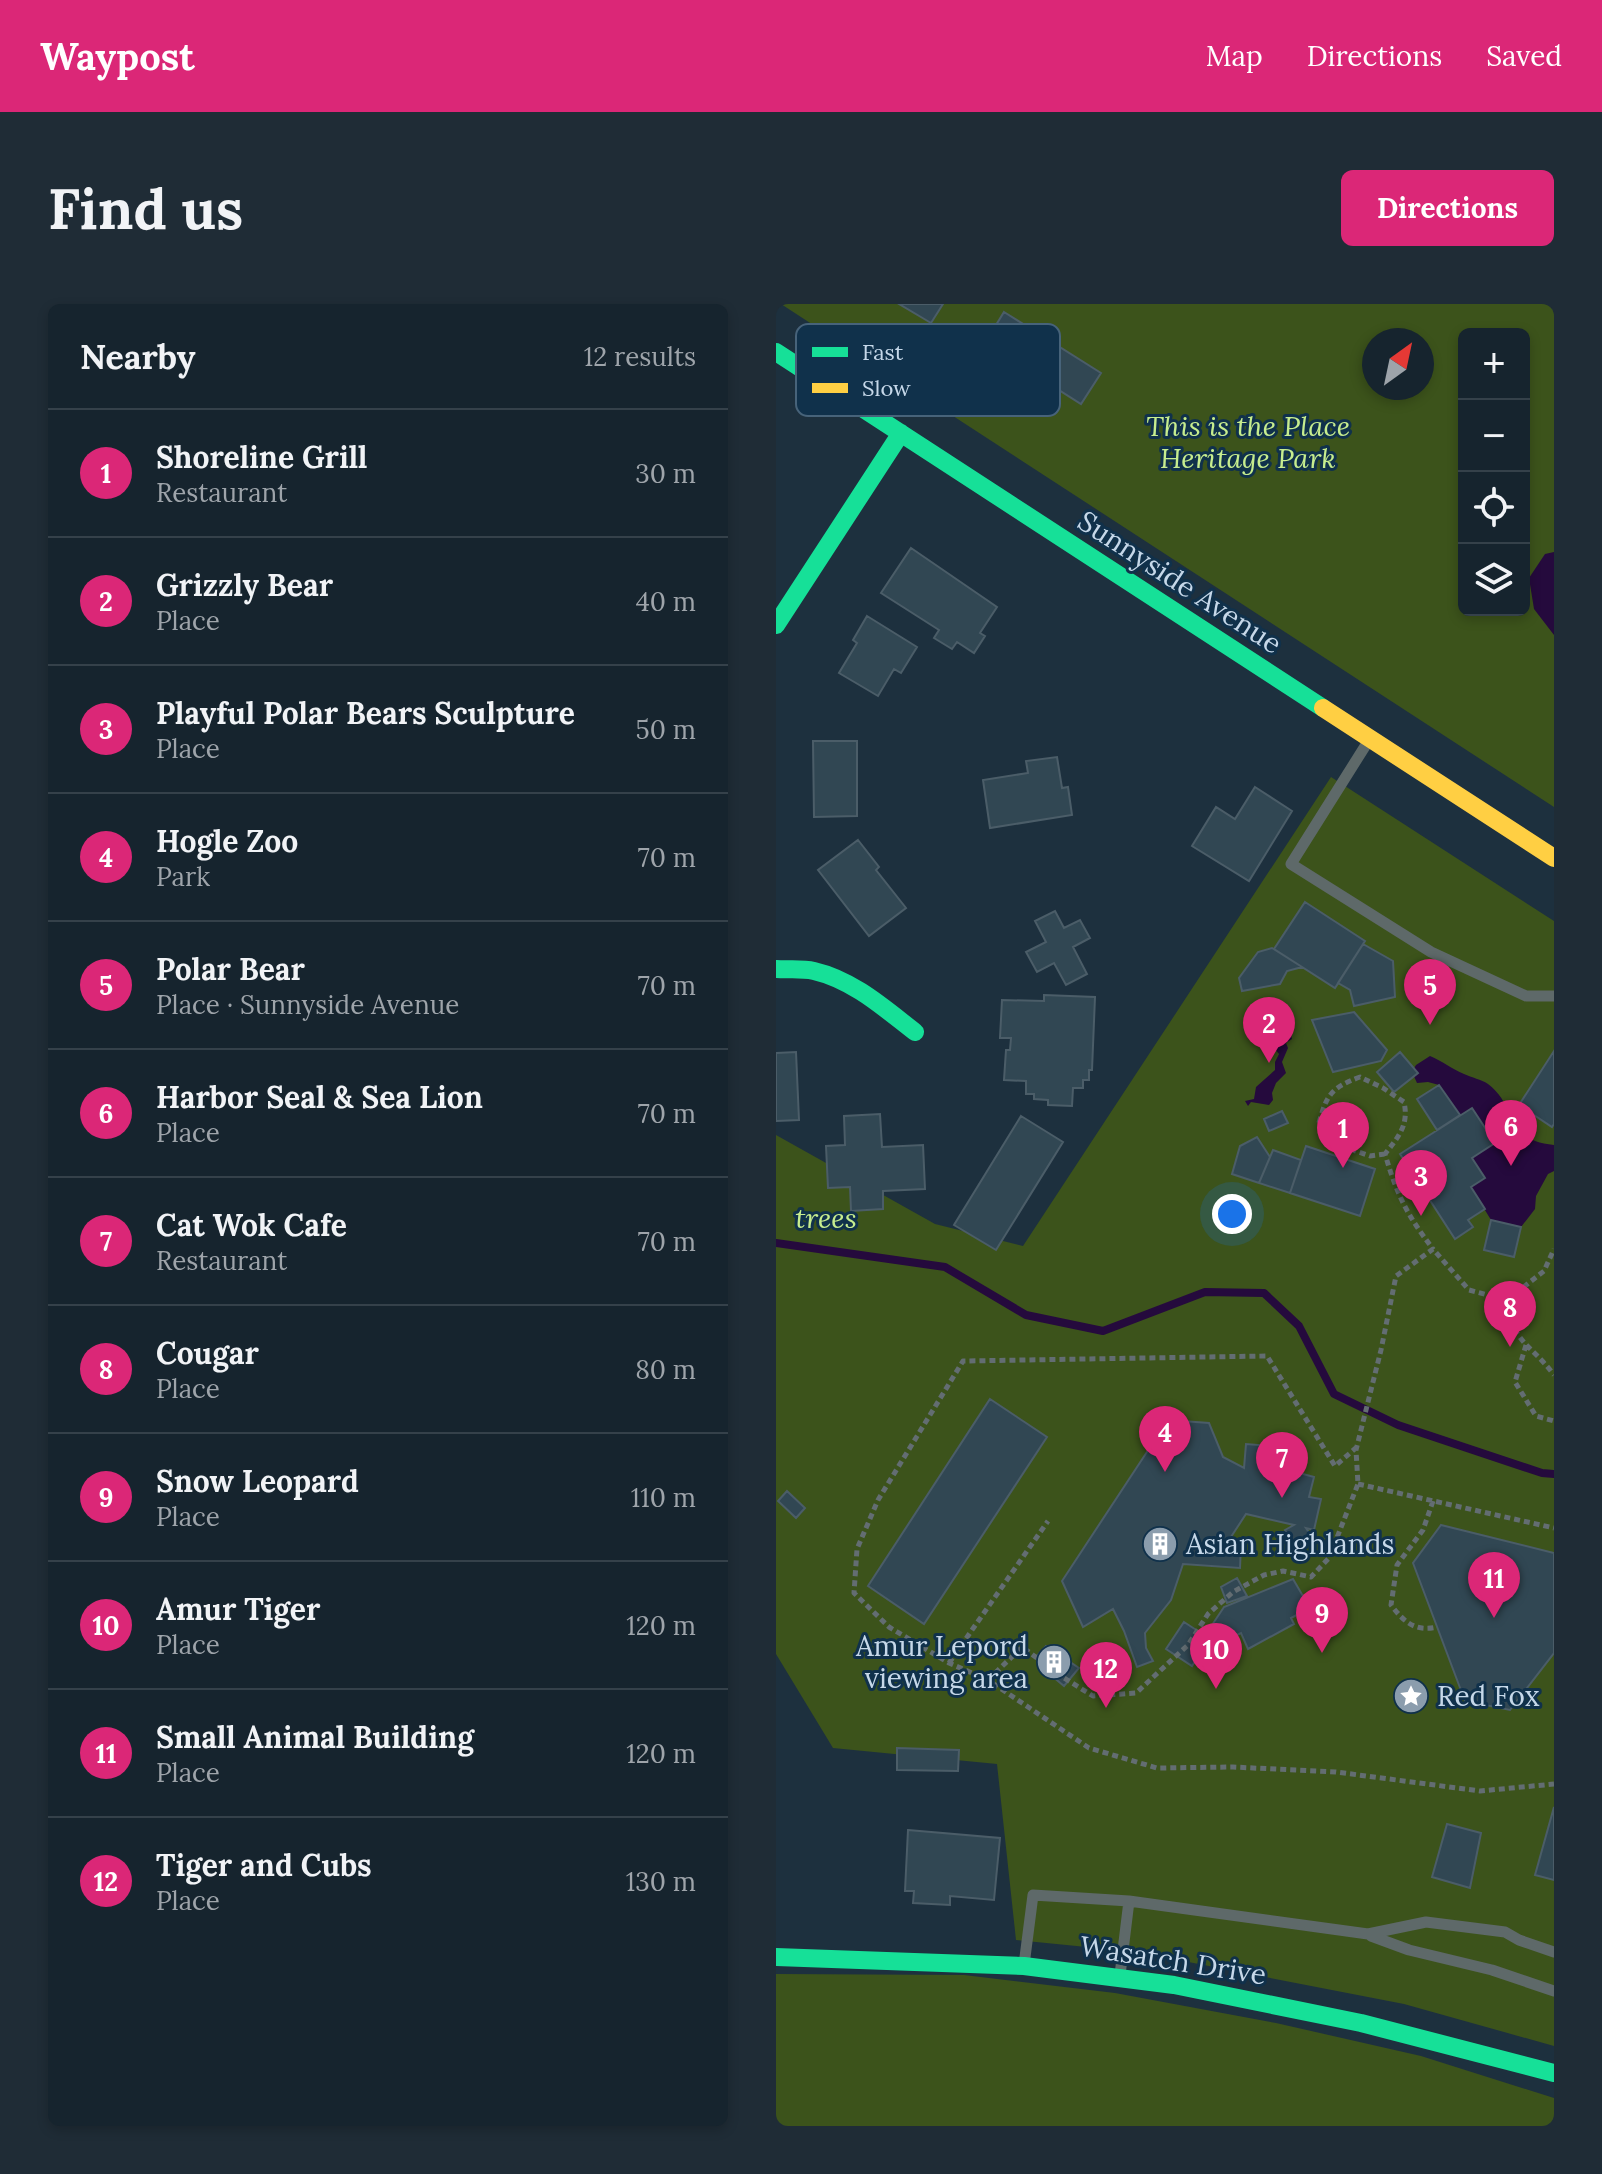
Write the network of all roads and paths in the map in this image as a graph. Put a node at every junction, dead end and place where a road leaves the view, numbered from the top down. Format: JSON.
{"nodes":[{"id":1,"x":776,"y":352,"type":"edge"},
{"id":2,"x":796,"y":365,"type":"edge"},
{"id":3,"x":875,"y":416,"type":"edge"},
{"id":4,"x":901,"y":433,"type":"junction"},
{"id":5,"x":776,"y":625,"type":"edge"},
{"id":6,"x":1370,"y":739,"type":"junction"},
{"id":7,"x":1554,"y":858,"type":"edge"},
{"id":8,"x":776,"y":969,"type":"edge"},
{"id":9,"x":1554,"y":996,"type":"edge"},
{"id":10,"x":915,"y":1032,"type":"dead end"},
{"id":11,"x":1385,"y":1154,"type":"junction"},
{"id":12,"x":1433,"y":1249,"type":"junction"},
{"id":13,"x":1554,"y":1249,"type":"edge"},
{"id":14,"x":1507,"y":1300,"type":"junction"},
{"id":15,"x":1526,"y":1345,"type":"junction"},
{"id":16,"x":1554,"y":1375,"type":"edge"},
{"id":17,"x":1554,"y":1421,"type":"edge"},
{"id":18,"x":1357,"y":1447,"type":"junction"},
{"id":19,"x":1358,"y":1484,"type":"junction"},
{"id":20,"x":1433,"y":1501,"type":"junction"},
{"id":21,"x":1048,"y":1521,"type":"dead end"},
{"id":22,"x":1554,"y":1528,"type":"edge"},
{"id":23,"x":1437,"y":1627,"type":"dead end"},
{"id":24,"x":949,"y":1663,"type":"junction"},
{"id":25,"x":988,"y":1680,"type":"junction"},
{"id":26,"x":1554,"y":1784,"type":"edge"},
{"id":27,"x":1129,"y":1901,"type":"junction"},
{"id":28,"x":1368,"y":1934,"type":"junction"},
{"id":29,"x":1554,"y":1952,"type":"edge"},
{"id":30,"x":776,"y":1957,"type":"edge"},
{"id":31,"x":1024,"y":1966,"type":"junction"},
{"id":32,"x":1120,"y":1978,"type":"junction"},
{"id":33,"x":1554,"y":1991,"type":"edge"},
{"id":34,"x":1554,"y":2073,"type":"edge"}],
"edges":[{"from":1,"to":2,"type":"street","name":"Sunnyside Avenue"},
{"from":3,"to":4,"type":"street","name":"Sunnyside Avenue"},
{"from":4,"to":5,"type":"street"},
{"from":4,"to":6,"type":"street","name":"Sunnyside Avenue"},
{"from":6,"to":7,"type":"street","name":"Sunnyside Avenue"},
{"from":6,"to":9,"type":"lane"},
{"from":8,"to":10,"type":"street"},
{"from":11,"to":11,"type":"path"},
{"from":11,"to":12,"type":"path"},
{"from":12,"to":14,"type":"path"},
{"from":12,"to":18,"type":"path"},
{"from":13,"to":14,"type":"path"},
{"from":14,"to":15,"type":"path"},
{"from":15,"to":16,"type":"path"},
{"from":15,"to":17,"type":"path"},
{"from":18,"to":19,"type":"path"},
{"from":18,"to":24,"type":"path"},
{"from":19,"to":20,"type":"path"},
{"from":19,"to":25,"type":"path"},
{"from":20,"to":22,"type":"path"},
{"from":20,"to":23,"type":"path"},
{"from":21,"to":24,"type":"path"},
{"from":24,"to":25,"type":"path"},
{"from":25,"to":26,"type":"path"},
{"from":27,"to":28,"type":"lane"},
{"from":27,"to":31,"type":"lane"},
{"from":27,"to":32,"type":"lane"},
{"from":28,"to":29,"type":"lane"},
{"from":28,"to":33,"type":"lane"},
{"from":30,"to":31,"type":"street","name":"Wasatch Drive"},
{"from":31,"to":32,"type":"street","name":"Wasatch Drive"},
{"from":32,"to":34,"type":"street","name":"Wasatch Drive"}]}
